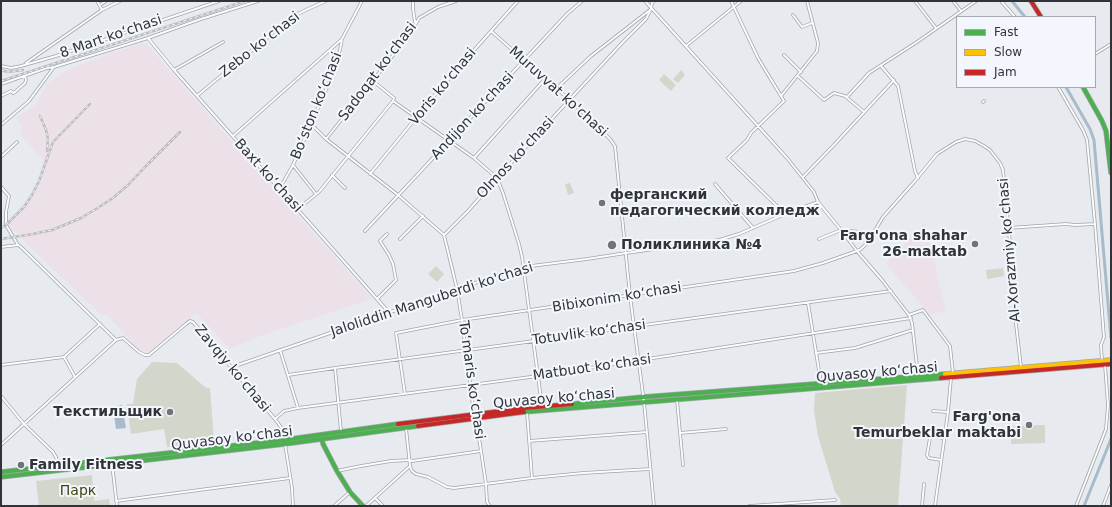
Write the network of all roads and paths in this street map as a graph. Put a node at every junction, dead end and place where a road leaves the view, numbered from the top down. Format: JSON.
{"nodes":[{"id":1,"x":97,"y":1,"type":"edge"},
{"id":2,"x":106,"y":1,"type":"edge"},
{"id":3,"x":120,"y":1,"type":"edge"},
{"id":4,"x":219,"y":1,"type":"edge"},
{"id":5,"x":258,"y":1,"type":"edge"},
{"id":6,"x":326,"y":1,"type":"edge"},
{"id":7,"x":362,"y":1,"type":"edge"},
{"id":8,"x":413,"y":1,"type":"edge"},
{"id":9,"x":456,"y":1,"type":"edge"},
{"id":10,"x":518,"y":1,"type":"edge"},
{"id":11,"x":582,"y":1,"type":"edge"},
{"id":12,"x":644,"y":1,"type":"edge"},
{"id":13,"x":654,"y":1,"type":"edge"},
{"id":14,"x":731,"y":1,"type":"edge"},
{"id":15,"x":741,"y":1,"type":"edge"},
{"id":16,"x":806,"y":1,"type":"edge"},
{"id":17,"x":915,"y":1,"type":"edge"},
{"id":18,"x":953,"y":1,"type":"edge"},
{"id":19,"x":976,"y":1,"type":"edge"},
{"id":20,"x":1001,"y":1,"type":"edge"},
{"id":21,"x":1033,"y":3,"type":"edge"},
{"id":22,"x":100,"y":5,"type":"junction"},
{"id":23,"x":734,"y":7,"type":"junction"},
{"id":24,"x":651,"y":9,"type":"junction"},
{"id":25,"x":102,"y":10,"type":"junction"},
{"id":26,"x":961,"y":11,"type":"junction"},
{"id":27,"x":793,"y":16,"type":"dead end"},
{"id":28,"x":1014,"y":16,"type":"edge"},
{"id":29,"x":1040,"y":16,"type":"edge"},
{"id":30,"x":812,"y":23,"type":"junction"},
{"id":31,"x":416,"y":24,"type":"junction"},
{"id":32,"x":936,"y":28,"type":"junction"},
{"id":33,"x":491,"y":31,"type":"junction"},
{"id":34,"x":148,"y":38,"type":"junction"},
{"id":35,"x":342,"y":39,"type":"junction"},
{"id":36,"x":224,"y":42,"type":"dead end"},
{"id":37,"x":1111,"y":44,"type":"edge"},
{"id":38,"x":686,"y":46,"type":"junction"},
{"id":39,"x":1096,"y":53,"type":"edge"},
{"id":40,"x":784,"y":55,"type":"dead end"},
{"id":41,"x":524,"y":61,"type":"junction"},
{"id":42,"x":23,"y":65,"type":"junction"},
{"id":43,"x":1,"y":66,"type":"edge"},
{"id":44,"x":880,"y":66,"type":"junction"},
{"id":45,"x":54,"y":67,"type":"junction"},
{"id":46,"x":174,"y":70,"type":"junction"},
{"id":47,"x":801,"y":72,"type":"junction"},
{"id":48,"x":25,"y":76,"type":"junction"},
{"id":49,"x":798,"y":76,"type":"junction"},
{"id":50,"x":545,"y":80,"type":"junction"},
{"id":51,"x":894,"y":80,"type":"junction"},
{"id":52,"x":373,"y":81,"type":"junction"},
{"id":53,"x":1,"y":84,"type":"edge"},
{"id":54,"x":556,"y":88,"type":"junction"},
{"id":55,"x":1059,"y":88,"type":"edge"},
{"id":56,"x":1084,"y":88,"type":"edge"},
{"id":57,"x":198,"y":95,"type":"junction"},
{"id":58,"x":1,"y":96,"type":"edge"},
{"id":59,"x":781,"y":96,"type":"junction"},
{"id":60,"x":847,"y":97,"type":"junction"},
{"id":61,"x":570,"y":100,"type":"junction"},
{"id":62,"x":394,"y":102,"type":"junction"},
{"id":63,"x":864,"y":113,"type":"junction"},
{"id":64,"x":417,"y":118,"type":"junction"},
{"id":65,"x":311,"y":124,"type":"junction"},
{"id":66,"x":1,"y":125,"type":"edge"},
{"id":67,"x":759,"y":126,"type":"junction"},
{"id":68,"x":233,"y":136,"type":"junction"},
{"id":69,"x":326,"y":139,"type":"junction"},
{"id":70,"x":449,"y":141,"type":"junction"},
{"id":71,"x":17,"y":142,"type":"dead end"},
{"id":72,"x":348,"y":156,"type":"junction"},
{"id":73,"x":1,"y":158,"type":"edge"},
{"id":74,"x":474,"y":158,"type":"junction"},
{"id":75,"x":293,"y":165,"type":"junction"},
{"id":76,"x":1111,"y":173,"type":"edge"},
{"id":77,"x":370,"y":174,"type":"junction"},
{"id":78,"x":332,"y":175,"type":"junction"},
{"id":79,"x":803,"y":177,"type":"junction"},
{"id":80,"x":497,"y":178,"type":"junction"},
{"id":81,"x":918,"y":178,"type":"junction"},
{"id":82,"x":715,"y":184,"type":"dead end"},
{"id":83,"x":1,"y":187,"type":"edge"},
{"id":84,"x":280,"y":188,"type":"junction"},
{"id":85,"x":345,"y":188,"type":"dead end"},
{"id":86,"x":316,"y":194,"type":"junction"},
{"id":87,"x":398,"y":195,"type":"junction"},
{"id":88,"x":818,"y":202,"type":"junction"},
{"id":89,"x":298,"y":209,"type":"junction"},
{"id":90,"x":785,"y":214,"type":"junction"},
{"id":91,"x":423,"y":216,"type":"junction"},
{"id":92,"x":1095,"y":224,"type":"junction"},
{"id":93,"x":753,"y":228,"type":"junction"},
{"id":94,"x":1008,"y":228,"type":"junction"},
{"id":95,"x":841,"y":230,"type":"junction"},
{"id":96,"x":365,"y":231,"type":"dead end"},
{"id":97,"x":387,"y":234,"type":"dead end"},
{"id":98,"x":444,"y":235,"type":"junction"},
{"id":99,"x":872,"y":235,"type":"junction"},
{"id":100,"x":400,"y":239,"type":"dead end"},
{"id":101,"x":819,"y":239,"type":"dead end"},
{"id":102,"x":18,"y":245,"type":"junction"},
{"id":103,"x":1,"y":247,"type":"edge"},
{"id":104,"x":861,"y":249,"type":"joint"},
{"id":105,"x":858,"y":252,"type":"junction"},
{"id":106,"x":626,"y":253,"type":"junction"},
{"id":107,"x":523,"y":267,"type":"junction"},
{"id":108,"x":457,"y":289,"type":"junction"},
{"id":109,"x":891,"y":291,"type":"junction"},
{"id":110,"x":630,"y":296,"type":"junction"},
{"id":111,"x":377,"y":299,"type":"junction"},
{"id":112,"x":808,"y":303,"type":"junction"},
{"id":113,"x":529,"y":311,"type":"junction"},
{"id":114,"x":388,"y":313,"type":"junction"},
{"id":115,"x":910,"y":317,"type":"junction"},
{"id":116,"x":462,"y":320,"type":"junction"},
{"id":117,"x":100,"y":324,"type":"junction"},
{"id":118,"x":635,"y":327,"type":"junction"},
{"id":119,"x":913,"y":330,"type":"junction"},
{"id":120,"x":813,"y":334,"type":"junction"},
{"id":121,"x":116,"y":340,"type":"junction"},
{"id":122,"x":534,"y":341,"type":"junction"},
{"id":123,"x":280,"y":350,"type":"junction"},
{"id":124,"x":466,"y":350,"type":"junction"},
{"id":125,"x":816,"y":353,"type":"junction"},
{"id":126,"x":64,"y":357,"type":"junction"},
{"id":127,"x":400,"y":359,"type":"junction"},
{"id":128,"x":638,"y":361,"type":"junction"},
{"id":129,"x":1107,"y":362,"type":"edge"},
{"id":130,"x":1,"y":365,"type":"edge"},
{"id":131,"x":232,"y":367,"type":"junction"},
{"id":132,"x":1021,"y":367,"type":"junction"},
{"id":133,"x":334,"y":368,"type":"junction"},
{"id":134,"x":288,"y":375,"type":"junction"},
{"id":135,"x":952,"y":375,"type":"junction"},
{"id":136,"x":538,"y":376,"type":"junction"},
{"id":137,"x":918,"y":376,"type":"junction"},
{"id":138,"x":75,"y":377,"type":"junction"},
{"id":139,"x":821,"y":384,"type":"junction"},
{"id":140,"x":471,"y":385,"type":"junction"},
{"id":141,"x":405,"y":394,"type":"junction"},
{"id":142,"x":1,"y":396,"type":"edge"},
{"id":143,"x":643,"y":397,"type":"junction"},
{"id":144,"x":677,"y":400,"type":"junction"},
{"id":145,"x":644,"y":402,"type":"junction"},
{"id":146,"x":339,"y":403,"type":"junction"},
{"id":147,"x":542,"y":407,"type":"junction"},
{"id":148,"x":298,"y":408,"type":"junction"},
{"id":149,"x":933,"y":411,"type":"dead end"},
{"id":150,"x":525,"y":412,"type":"junction"},
{"id":151,"x":948,"y":412,"type":"junction"},
{"id":152,"x":475,"y":416,"type":"junction"},
{"id":153,"x":275,"y":419,"type":"junction"},
{"id":154,"x":24,"y":424,"type":"junction"},
{"id":155,"x":407,"y":427,"type":"junction"},
{"id":156,"x":726,"y":429,"type":"dead end"},
{"id":157,"x":341,"y":432,"type":"junction"},
{"id":158,"x":647,"y":432,"type":"junction"},
{"id":159,"x":680,"y":433,"type":"junction"},
{"id":160,"x":944,"y":438,"type":"junction"},
{"id":161,"x":322,"y":439,"type":"junction"},
{"id":162,"x":529,"y":441,"type":"junction"},
{"id":163,"x":284,"y":442,"type":"junction"},
{"id":164,"x":1,"y":445,"type":"edge"},
{"id":165,"x":481,"y":450,"type":"junction"},
{"id":166,"x":410,"y":460,"type":"junction"},
{"id":167,"x":941,"y":460,"type":"junction"},
{"id":168,"x":112,"y":464,"type":"junction"},
{"id":169,"x":58,"y":466,"type":"junction"},
{"id":170,"x":410,"y":466,"type":"junction"},
{"id":171,"x":683,"y":466,"type":"dead end"},
{"id":172,"x":650,"y":469,"type":"junction"},
{"id":173,"x":337,"y":471,"type":"junction"},
{"id":174,"x":1,"y":472,"type":"edge"},
{"id":175,"x":1,"y":477,"type":"edge"},
{"id":176,"x":290,"y":478,"type":"junction"},
{"id":177,"x":532,"y":478,"type":"junction"},
{"id":178,"x":486,"y":484,"type":"junction"},
{"id":179,"x":924,"y":484,"type":"dead end"},
{"id":180,"x":1111,"y":485,"type":"edge"},
{"id":181,"x":350,"y":492,"type":"junction"},
{"id":182,"x":375,"y":498,"type":"junction"},
{"id":183,"x":835,"y":500,"type":"dead end"},
{"id":184,"x":116,"y":501,"type":"junction"},
{"id":185,"x":117,"y":506,"type":"edge"},
{"id":186,"x":293,"y":506,"type":"edge"},
{"id":187,"x":334,"y":506,"type":"edge"},
{"id":188,"x":363,"y":506,"type":"edge"},
{"id":189,"x":366,"y":506,"type":"edge"},
{"id":190,"x":383,"y":506,"type":"edge"},
{"id":191,"x":490,"y":506,"type":"edge"},
{"id":192,"x":654,"y":506,"type":"edge"},
{"id":193,"x":749,"y":506,"type":"edge"},
{"id":194,"x":922,"y":506,"type":"edge"},
{"id":195,"x":935,"y":506,"type":"edge"},
{"id":196,"x":1076,"y":506,"type":"edge"},
{"id":197,"x":1103,"y":506,"type":"edge"}],
"edges":[{"from":1,"to":22,"type":"street"},
{"from":2,"to":22,"type":"street"},
{"from":3,"to":25,"type":"street"},
{"from":4,"to":42,"type":"street","name":"8 Mart koʻchasi"},
{"from":5,"to":34,"type":"street"},
{"from":6,"to":57,"type":"street","name":"Zebo koʻchasi"},
{"from":7,"to":35,"type":"street","name":"Boʻston koʻchasi"},
{"from":8,"to":31,"type":"street"},
{"from":9,"to":31,"type":"street","name":"Sadoqat koʻchasi"},
{"from":10,"to":33,"type":"street","name":"Voris koʻchasi"},
{"from":11,"to":41,"type":"street","name":"Andijon koʻchasi"},
{"from":12,"to":24,"type":"street"},
{"from":13,"to":24,"type":"street","name":"Olmos koʻchasi"},
{"from":14,"to":23,"type":"street"},
{"from":15,"to":23,"type":"street"},
{"from":16,"to":30,"type":"street"},
{"from":17,"to":32,"type":"street"},
{"from":18,"to":26,"type":"street"},
{"from":19,"to":26,"type":"street"},
{"from":20,"to":28,"type":"street"},
{"from":21,"to":29,"type":"main road"},
{"from":22,"to":25,"type":"street"},
{"from":23,"to":38,"type":"street"},
{"from":23,"to":59,"type":"street"},
{"from":24,"to":38,"type":"street"},
{"from":24,"to":54,"type":"street"},
{"from":24,"to":61,"type":"street","name":"Olmos koʻchasi"},
{"from":25,"to":42,"type":"street"},
{"from":26,"to":32,"type":"street"},
{"from":27,"to":30,"type":"street"},
{"from":30,"to":47,"type":"street"},
{"from":31,"to":52,"type":"street","name":"Sadoqat koʻchasi"},
{"from":32,"to":44,"type":"street"},
{"from":33,"to":41,"type":"street","name":"Muruvvat ko'chasi"},
{"from":33,"to":64,"type":"street","name":"Voris koʻchasi"},
{"from":34,"to":45,"type":"street"},
{"from":34,"to":46,"type":"street","name":"Baxt koʻchasi"},
{"from":35,"to":65,"type":"street","name":"Boʻston koʻchasi"},
{"from":35,"to":68,"type":"street"},
{"from":36,"to":46,"type":"street"},
{"from":37,"to":39,"type":"street"},
{"from":38,"to":67,"type":"street"},
{"from":40,"to":47,"type":"street"},
{"from":41,"to":50,"type":"street","name":"Muruvvat ko'chasi"},
{"from":41,"to":70,"type":"street","name":"Andijon koʻchasi"},
{"from":42,"to":43,"type":"street","name":"8 Mart koʻchasi"},
{"from":44,"to":51,"type":"street"},
{"from":44,"to":60,"type":"street"},
{"from":45,"to":48,"type":"street"},
{"from":45,"to":66,"type":"street"},
{"from":46,"to":57,"type":"street","name":"Baxt koʻchasi"},
{"from":47,"to":49,"type":"street"},
{"from":48,"to":53,"type":"street"},
{"from":48,"to":58,"type":"street"},
{"from":49,"to":59,"type":"street"},
{"from":49,"to":60,"type":"street"},
{"from":50,"to":54,"type":"street","name":"Muruvvat ko'chasi"},
{"from":50,"to":74,"type":"street"},
{"from":51,"to":63,"type":"street"},
{"from":51,"to":81,"type":"street"},
{"from":52,"to":62,"type":"street"},
{"from":52,"to":69,"type":"street","name":"Sadoqat koʻchasi"},
{"from":54,"to":61,"type":"street","name":"Muruvvat ko'chasi"},
{"from":55,"to":92,"type":"street"},
{"from":56,"to":76,"type":"main road"},
{"from":57,"to":68,"type":"street","name":"Baxt koʻchasi"},
{"from":59,"to":67,"type":"street"},
{"from":60,"to":63,"type":"street"},
{"from":61,"to":80,"type":"street","name":"Olmos koʻchasi"},
{"from":61,"to":106,"type":"street","name":"Muruvvat ko'chasi"},
{"from":62,"to":64,"type":"street"},
{"from":62,"to":72,"type":"street"},
{"from":63,"to":79,"type":"street"},
{"from":64,"to":70,"type":"street"},
{"from":64,"to":77,"type":"street","name":"Voris koʻchasi"},
{"from":65,"to":69,"type":"street"},
{"from":65,"to":75,"type":"street","name":"Boʻston koʻchasi"},
{"from":67,"to":79,"type":"street"},
{"from":67,"to":90,"type":"street"},
{"from":68,"to":84,"type":"street","name":"Baxt koʻchasi"},
{"from":69,"to":72,"type":"street"},
{"from":70,"to":74,"type":"street"},
{"from":70,"to":87,"type":"street","name":"Andijon koʻchasi"},
{"from":71,"to":73,"type":"street"},
{"from":72,"to":77,"type":"street"},
{"from":72,"to":78,"type":"street"},
{"from":74,"to":80,"type":"street"},
{"from":75,"to":84,"type":"street","name":"Boʻston koʻchasi"},
{"from":75,"to":86,"type":"street"},
{"from":77,"to":87,"type":"street"},
{"from":78,"to":85,"type":"street"},
{"from":78,"to":86,"type":"street"},
{"from":79,"to":88,"type":"street"},
{"from":80,"to":98,"type":"street","name":"Olmos koʻchasi"},
{"from":80,"to":107,"type":"street"},
{"from":81,"to":94,"type":"street","name":"Al-Xorazmiy koʻchasi"},
{"from":81,"to":99,"type":"street","name":"Al-Xorazmiy koʻchasi"},
{"from":82,"to":93,"type":"street"},
{"from":83,"to":102,"type":"street"},
{"from":84,"to":89,"type":"street","name":"Baxt koʻchasi"},
{"from":86,"to":89,"type":"street"},
{"from":87,"to":91,"type":"street"},
{"from":87,"to":96,"type":"street","name":"Andijon koʻchasi"},
{"from":88,"to":90,"type":"street","name":"Jaloliddin Manguberdi ko'chasi"},
{"from":88,"to":95,"type":"street"},
{"from":89,"to":111,"type":"street","name":"Baxt koʻchasi"},
{"from":90,"to":93,"type":"street","name":"Jaloliddin Manguberdi ko'chasi"},
{"from":91,"to":98,"type":"street"},
{"from":91,"to":100,"type":"street"},
{"from":92,"to":94,"type":"street"},
{"from":92,"to":129,"type":"street"},
{"from":93,"to":106,"type":"street","name":"Jaloliddin Manguberdi ko'chasi"},
{"from":94,"to":132,"type":"street","name":"Al-Xorazmiy koʻchasi"},
{"from":95,"to":99,"type":"street"},
{"from":95,"to":101,"type":"street"},
{"from":95,"to":105,"type":"street"},
{"from":97,"to":111,"type":"street"},
{"from":98,"to":108,"type":"street","name":"Toʻmaris koʻchasi"},
{"from":99,"to":104,"type":"street","name":"Al-Xorazmiy koʻchasi"},
{"from":102,"to":103,"type":"street"},
{"from":102,"to":117,"type":"street"},
{"from":104,"to":105,"type":"street","name":"Bibixonim koʻchasi"},
{"from":105,"to":109,"type":"street"},
{"from":105,"to":110,"type":"street","name":"Bibixonim koʻchasi"},
{"from":106,"to":107,"type":"street","name":"Jaloliddin Manguberdi ko'chasi"},
{"from":106,"to":110,"type":"street","name":"Muruvvat ko'chasi"},
{"from":107,"to":108,"type":"street","name":"Jaloliddin Manguberdi ko'chasi"},
{"from":107,"to":113,"type":"street"},
{"from":108,"to":114,"type":"street","name":"Jaloliddin Manguberdi ko'chasi"},
{"from":108,"to":116,"type":"street","name":"Toʻmaris koʻchasi"},
{"from":109,"to":112,"type":"street","name":"Totuvlik koʻchasi"},
{"from":109,"to":115,"type":"street"},
{"from":110,"to":113,"type":"street","name":"Bibixonim koʻchasi"},
{"from":110,"to":118,"type":"street","name":"Muruvvat ko'chasi"},
{"from":111,"to":114,"type":"street","name":"Baxt koʻchasi"},
{"from":112,"to":118,"type":"street","name":"Totuvlik koʻchasi"},
{"from":112,"to":120,"type":"street"},
{"from":113,"to":116,"type":"street","name":"Bibixonim koʻchasi"},
{"from":113,"to":122,"type":"street"},
{"from":114,"to":123,"type":"street","name":"Jaloliddin Manguberdi ko'chasi"},
{"from":115,"to":119,"type":"street"},
{"from":115,"to":120,"type":"street","name":"Matbuot koʻchasi"},
{"from":115,"to":135,"type":"street","name":"Matbuot koʻchasi"},
{"from":116,"to":124,"type":"street","name":"Toʻmaris koʻchasi"},
{"from":116,"to":127,"type":"street","name":"Bibixonim koʻchasi"},
{"from":117,"to":121,"type":"street"},
{"from":117,"to":126,"type":"street"},
{"from":118,"to":122,"type":"street","name":"Totuvlik koʻchasi"},
{"from":118,"to":128,"type":"street","name":"Muruvvat ko'chasi"},
{"from":119,"to":125,"type":"street"},
{"from":119,"to":137,"type":"street"},
{"from":120,"to":125,"type":"street"},
{"from":120,"to":128,"type":"street","name":"Matbuot koʻchasi"},
{"from":121,"to":131,"type":"street","name":"Zavqiy koʻchasi"},
{"from":121,"to":138,"type":"street"},
{"from":122,"to":124,"type":"street","name":"Totuvlik koʻchasi"},
{"from":122,"to":136,"type":"street"},
{"from":123,"to":131,"type":"street","name":"Jaloliddin Manguberdi ko'chasi"},
{"from":123,"to":134,"type":"street"},
{"from":124,"to":127,"type":"street","name":"Totuvlik koʻchasi"},
{"from":124,"to":140,"type":"street","name":"Toʻmaris koʻchasi"},
{"from":125,"to":139,"type":"street"},
{"from":126,"to":130,"type":"street"},
{"from":126,"to":138,"type":"street"},
{"from":127,"to":133,"type":"street","name":"Totuvlik koʻchasi"},
{"from":127,"to":141,"type":"street"},
{"from":128,"to":136,"type":"street","name":"Matbuot koʻchasi"},
{"from":128,"to":143,"type":"street","name":"Muruvvat ko'chasi"},
{"from":129,"to":132,"type":"main road","name":"Quvasoy koʻchasi"},
{"from":129,"to":135,"type":"main road","name":"Quvasoy koʻchasi"},
{"from":129,"to":196,"type":"street"},
{"from":131,"to":153,"type":"street","name":"Zavqiy koʻchasi"},
{"from":132,"to":135,"type":"main road","name":"Quvasoy koʻchasi"},
{"from":133,"to":134,"type":"street","name":"Totuvlik koʻchasi"},
{"from":133,"to":146,"type":"street"},
{"from":134,"to":148,"type":"street"},
{"from":135,"to":137,"type":"main road","name":"Quvasoy koʻchasi"},
{"from":135,"to":144,"type":"main road","name":"Quvasoy koʻchasi"},
{"from":135,"to":151,"type":"street"},
{"from":136,"to":140,"type":"street","name":"Matbuot koʻchasi"},
{"from":136,"to":147,"type":"street"},
{"from":137,"to":139,"type":"main road","name":"Quvasoy koʻchasi"},
{"from":138,"to":154,"type":"street"},
{"from":139,"to":143,"type":"main road","name":"Quvasoy koʻchasi"},
{"from":140,"to":141,"type":"street","name":"Matbuot koʻchasi"},
{"from":140,"to":152,"type":"street","name":"Toʻmaris koʻchasi"},
{"from":141,"to":146,"type":"street","name":"Matbuot koʻchasi"},
{"from":142,"to":154,"type":"street"},
{"from":143,"to":145,"type":"street","name":"Muruvvat ko'chasi"},
{"from":143,"to":147,"type":"main road","name":"Quvasoy koʻchasi"},
{"from":144,"to":145,"type":"main road","name":"Quvasoy koʻchasi"},
{"from":144,"to":159,"type":"street"},
{"from":145,"to":150,"type":"main road","name":"Quvasoy koʻchasi"},
{"from":145,"to":158,"type":"street"},
{"from":146,"to":148,"type":"street","name":"Matbuot koʻchasi"},
{"from":146,"to":157,"type":"street"},
{"from":147,"to":152,"type":"main road","name":"Quvasoy koʻchasi"},
{"from":148,"to":153,"type":"street","name":"Matbuot koʻchasi"},
{"from":149,"to":151,"type":"street"},
{"from":150,"to":152,"type":"main road","name":"Quvasoy koʻchasi"},
{"from":150,"to":162,"type":"street"},
{"from":151,"to":160,"type":"street"},
{"from":152,"to":155,"type":"main road","name":"Quvasoy koʻchasi"},
{"from":152,"to":157,"type":"main road","name":"Quvasoy koʻchasi"},
{"from":152,"to":165,"type":"street","name":"Toʻmaris koʻchasi"},
{"from":153,"to":163,"type":"street","name":"Zavqiy koʻchasi"},
{"from":154,"to":164,"type":"street"},
{"from":154,"to":169,"type":"street"},
{"from":155,"to":161,"type":"main road","name":"Quvasoy koʻchasi"},
{"from":155,"to":166,"type":"street"},
{"from":156,"to":159,"type":"street"},
{"from":157,"to":163,"type":"main road","name":"Quvasoy koʻchasi"},
{"from":158,"to":162,"type":"street"},
{"from":158,"to":172,"type":"street"},
{"from":159,"to":171,"type":"street"},
{"from":160,"to":167,"type":"street"},
{"from":160,"to":167,"type":"street"},
{"from":161,"to":163,"type":"main road","name":"Quvasoy koʻchasi"},
{"from":161,"to":173,"type":"main road"},
{"from":162,"to":177,"type":"street"},
{"from":163,"to":168,"type":"main road","name":"Quvasoy koʻchasi"},
{"from":163,"to":169,"type":"main road","name":"Quvasoy koʻchasi"},
{"from":163,"to":176,"type":"street","name":"Zavqiy koʻchasi"},
{"from":165,"to":166,"type":"street"},
{"from":165,"to":178,"type":"street","name":"Toʻmaris koʻchasi"},
{"from":166,"to":170,"type":"street"},
{"from":166,"to":173,"type":"street"},
{"from":167,"to":195,"type":"street"},
{"from":168,"to":175,"type":"main road","name":"Quvasoy koʻchasi"},
{"from":168,"to":184,"type":"street"},
{"from":169,"to":174,"type":"main road","name":"Quvasoy koʻchasi"},
{"from":170,"to":178,"type":"street"},
{"from":170,"to":182,"type":"street"},
{"from":172,"to":177,"type":"street"},
{"from":172,"to":192,"type":"street"},
{"from":173,"to":181,"type":"main road"},
{"from":176,"to":184,"type":"street"},
{"from":176,"to":186,"type":"street","name":"Zavqiy koʻchasi"},
{"from":177,"to":178,"type":"street"},
{"from":178,"to":191,"type":"street","name":"Toʻmaris koʻchasi"},
{"from":179,"to":194,"type":"street"},
{"from":180,"to":197,"type":"street"},
{"from":181,"to":187,"type":"street"},
{"from":181,"to":188,"type":"main road"},
{"from":182,"to":189,"type":"street"},
{"from":182,"to":190,"type":"street"},
{"from":183,"to":193,"type":"street"},
{"from":184,"to":185,"type":"street"}]}
